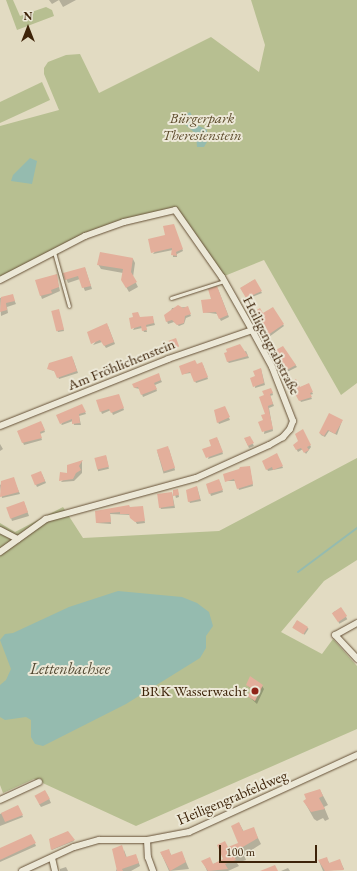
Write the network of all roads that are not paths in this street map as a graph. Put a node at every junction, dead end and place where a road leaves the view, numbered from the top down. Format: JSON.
{"nodes":[{"id":1,"x":54,"y":252,"type":"junction"},
{"id":2,"x":0,"y":280,"type":"edge"},
{"id":3,"x":224,"y":281,"type":"junction"},
{"id":4,"x":171,"y":298,"type":"dead end"},
{"id":5,"x":69,"y":306,"type":"dead end"},
{"id":6,"x":252,"y":330,"type":"junction"},
{"id":7,"x":0,"y":426,"type":"edge"},
{"id":8,"x":0,"y":530,"type":"edge"},
{"id":9,"x":18,"y":539,"type":"junction"},
{"id":10,"x":0,"y":552,"type":"edge"},
{"id":11,"x":357,"y":623,"type":"edge"},
{"id":12,"x":357,"y":659,"type":"edge"},
{"id":13,"x":357,"y":755,"type":"edge"},
{"id":14,"x":39,"y":782,"type":"dead end"},
{"id":15,"x":0,"y":800,"type":"edge"},
{"id":16,"x":147,"y":840,"type":"junction"},
{"id":17,"x":52,"y":858,"type":"junction"},
{"id":18,"x":22,"y":871,"type":"edge"},
{"id":19,"x":55,"y":871,"type":"edge"},
{"id":20,"x":153,"y":871,"type":"edge"}],
"edges":[{"from":1,"to":2,"type":"street"},
{"from":1,"to":3,"type":"street","name":"Heiligengrabstraße"},
{"from":1,"to":5,"type":"lane"},
{"from":3,"to":4,"type":"lane"},
{"from":3,"to":6,"type":"street","name":"Heiligengrabstraße"},
{"from":6,"to":7,"type":"street","name":"Am Fröhlichenstein"},
{"from":6,"to":9,"type":"street","name":"Heiligengrabstraße"},
{"from":8,"to":9,"type":"street"},
{"from":9,"to":10,"type":"street","name":"Heiligengrabstraße"},
{"from":11,"to":12,"type":"street"},
{"from":13,"to":16,"type":"street","name":"Heiligengrabfeldweg"},
{"from":14,"to":15,"type":"street"},
{"from":16,"to":17,"type":"street","name":"Heiligengrabfeldweg"},
{"from":16,"to":20,"type":"street"},
{"from":17,"to":18,"type":"street","name":"Heiligengrabfeldweg"},
{"from":17,"to":19,"type":"street"}]}
